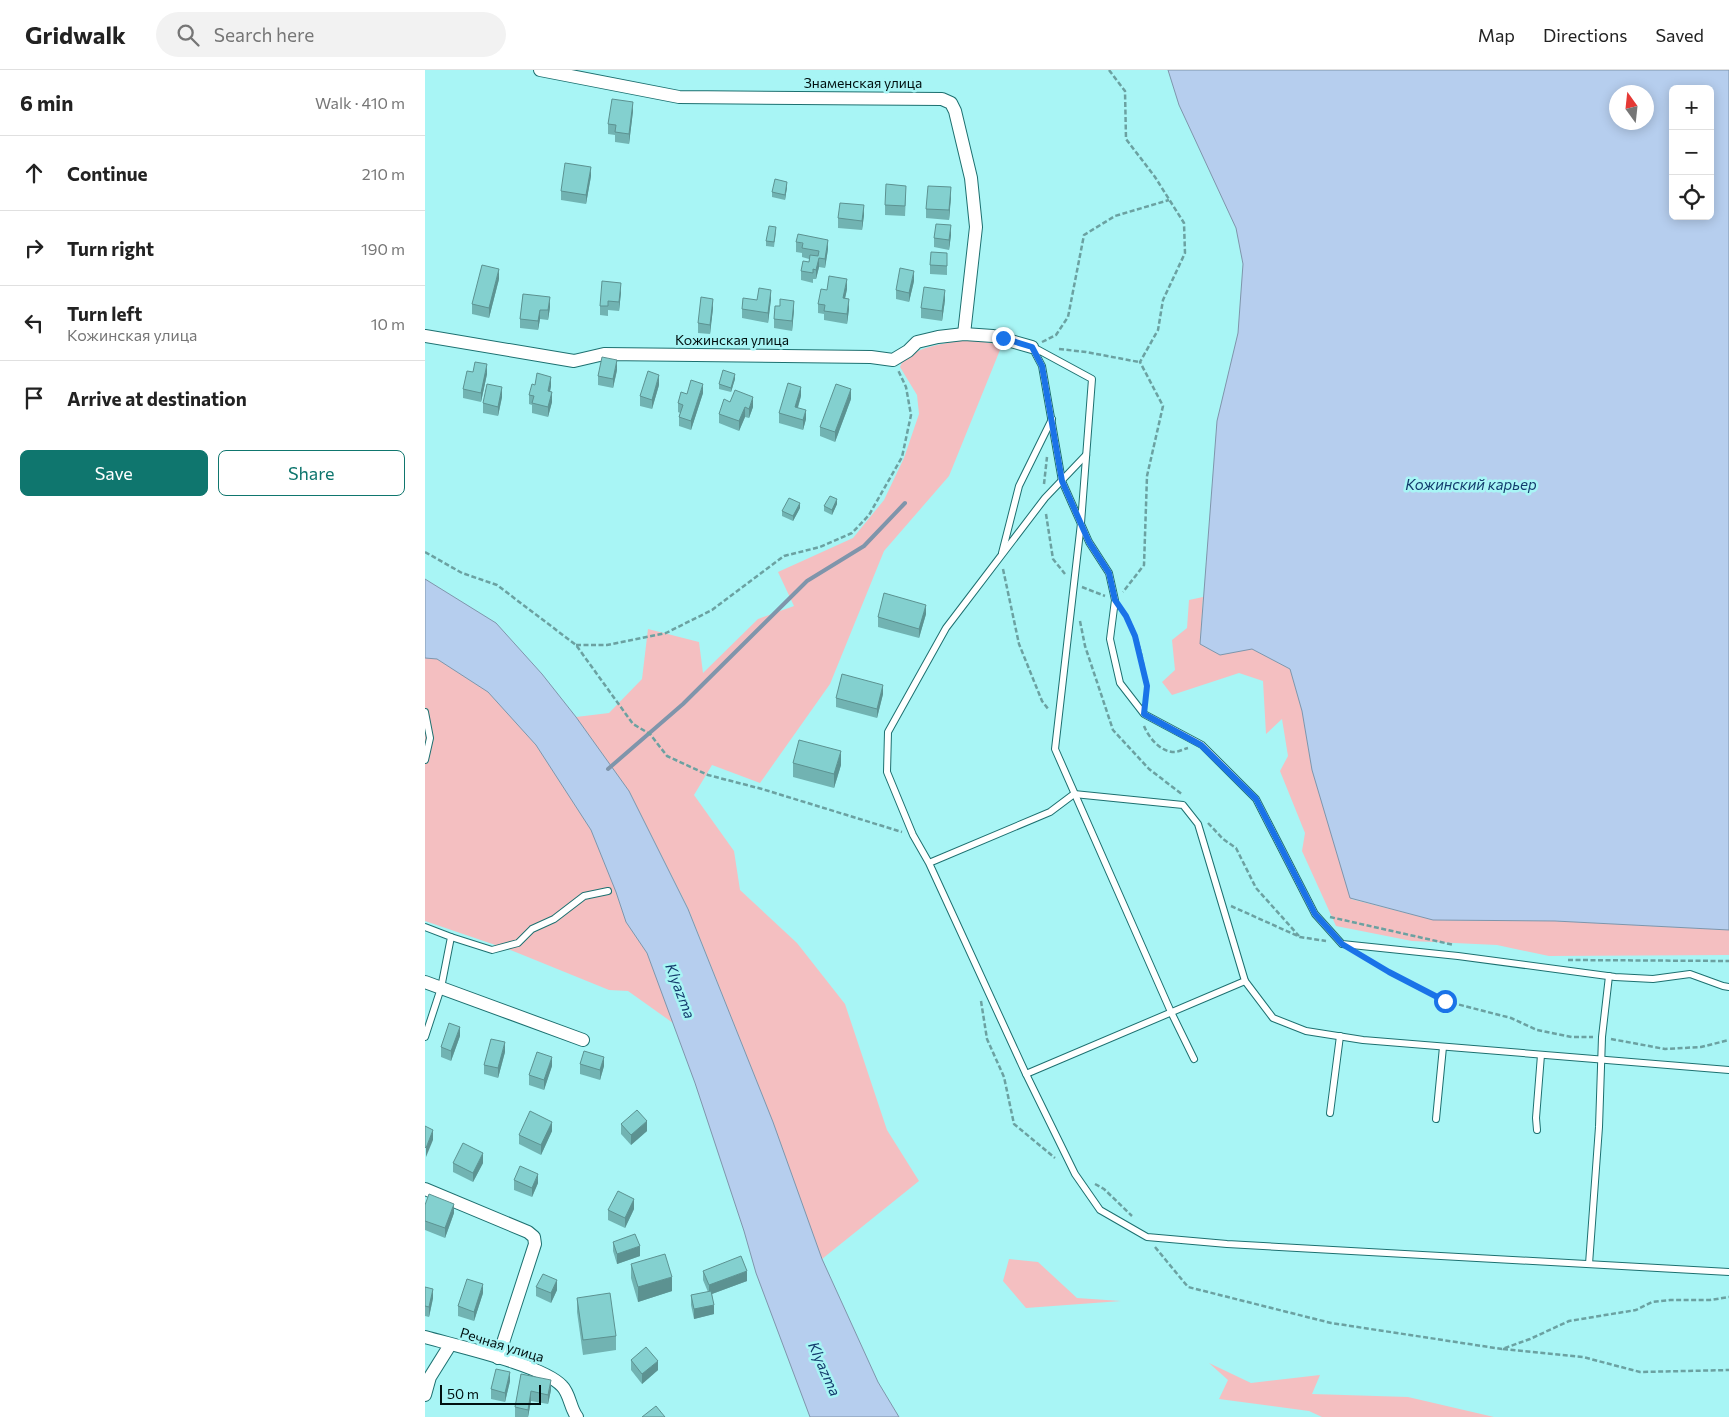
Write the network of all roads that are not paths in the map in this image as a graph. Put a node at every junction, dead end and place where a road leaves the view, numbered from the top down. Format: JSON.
{"nodes":[{"id":1,"x":541,"y":70,"type":"edge"},
{"id":2,"x":964,"y":334,"type":"junction"},
{"id":3,"x":425,"y":336,"type":"edge"},
{"id":4,"x":1032,"y":347,"type":"junction"},
{"id":5,"x":1052,"y":419,"type":"junction"},
{"id":6,"x":1086,"y":455,"type":"junction"},
{"id":7,"x":1062,"y":481,"type":"junction"},
{"id":8,"x":1081,"y":523,"type":"junction"},
{"id":9,"x":1001,"y":558,"type":"junction"},
{"id":10,"x":425,"y":712,"type":"edge"},
{"id":11,"x":425,"y":760,"type":"edge"},
{"id":12,"x":1074,"y":794,"type":"junction"},
{"id":13,"x":929,"y":863,"type":"junction"},
{"id":14,"x":608,"y":891,"type":"dead end"},
{"id":15,"x":425,"y":927,"type":"edge"},
{"id":16,"x":451,"y":937,"type":"junction"},
{"id":17,"x":1609,"y":976,"type":"junction"},
{"id":18,"x":1245,"y":980,"type":"junction"},
{"id":19,"x":425,"y":982,"type":"edge"},
{"id":20,"x":1729,"y":987,"type":"edge"},
{"id":21,"x":441,"y":988,"type":"junction"},
{"id":22,"x":1171,"y":1012,"type":"junction"},
{"id":23,"x":1340,"y":1036,"type":"junction"},
{"id":24,"x":425,"y":1037,"type":"edge"},
{"id":25,"x":583,"y":1040,"type":"dead end"},
{"id":26,"x":1443,"y":1047,"type":"junction"},
{"id":27,"x":1541,"y":1055,"type":"junction"},
{"id":28,"x":1194,"y":1059,"type":"dead end"},
{"id":29,"x":1601,"y":1060,"type":"junction"},
{"id":30,"x":1729,"y":1070,"type":"edge"},
{"id":31,"x":1026,"y":1074,"type":"junction"},
{"id":32,"x":1330,"y":1113,"type":"dead end"},
{"id":33,"x":1436,"y":1119,"type":"dead end"},
{"id":34,"x":1537,"y":1130,"type":"dead end"},
{"id":35,"x":425,"y":1190,"type":"edge"},
{"id":36,"x":1589,"y":1264,"type":"junction"},
{"id":37,"x":1729,"y":1272,"type":"edge"},
{"id":38,"x":425,"y":1337,"type":"edge"},
{"id":39,"x":450,"y":1345,"type":"junction"},
{"id":40,"x":498,"y":1358,"type":"junction"},
{"id":41,"x":425,"y":1395,"type":"edge"},
{"id":42,"x":575,"y":1416,"type":"edge"}],
"edges":[{"from":1,"to":2,"type":"street","name":"Знаменская улица"},
{"from":2,"to":3,"type":"street","name":"Кожинская улица"},
{"from":2,"to":4,"type":"street"},
{"from":4,"to":5,"type":"lane"},
{"from":4,"to":6,"type":"lane"},
{"from":5,"to":7,"type":"lane"},
{"from":5,"to":9,"type":"lane"},
{"from":6,"to":7,"type":"lane"},
{"from":6,"to":8,"type":"lane"},
{"from":7,"to":8,"type":"lane"},
{"from":7,"to":9,"type":"lane"},
{"from":8,"to":12,"type":"lane"},
{"from":8,"to":17,"type":"lane"},
{"from":9,"to":13,"type":"lane"},
{"from":10,"to":11,"type":"lane"},
{"from":12,"to":13,"type":"lane"},
{"from":12,"to":18,"type":"lane"},
{"from":12,"to":22,"type":"lane"},
{"from":13,"to":31,"type":"lane"},
{"from":14,"to":16,"type":"lane"},
{"from":15,"to":16,"type":"lane"},
{"from":16,"to":21,"type":"lane"},
{"from":17,"to":20,"type":"lane"},
{"from":17,"to":29,"type":"lane"},
{"from":18,"to":22,"type":"lane"},
{"from":18,"to":23,"type":"lane"},
{"from":19,"to":21,"type":"street"},
{"from":21,"to":24,"type":"lane"},
{"from":21,"to":25,"type":"street"},
{"from":22,"to":28,"type":"lane"},
{"from":22,"to":31,"type":"lane"},
{"from":23,"to":26,"type":"lane"},
{"from":23,"to":32,"type":"lane"},
{"from":26,"to":27,"type":"lane"},
{"from":26,"to":33,"type":"lane"},
{"from":27,"to":29,"type":"lane"},
{"from":27,"to":34,"type":"lane"},
{"from":29,"to":30,"type":"lane"},
{"from":29,"to":36,"type":"lane"},
{"from":31,"to":36,"type":"lane"},
{"from":35,"to":40,"type":"street"},
{"from":36,"to":37,"type":"lane"},
{"from":38,"to":39,"type":"street","name":"Речная улица"},
{"from":39,"to":40,"type":"street","name":"Речная улица"},
{"from":39,"to":41,"type":"street"},
{"from":40,"to":42,"type":"street","name":"Речная улица"}]}
